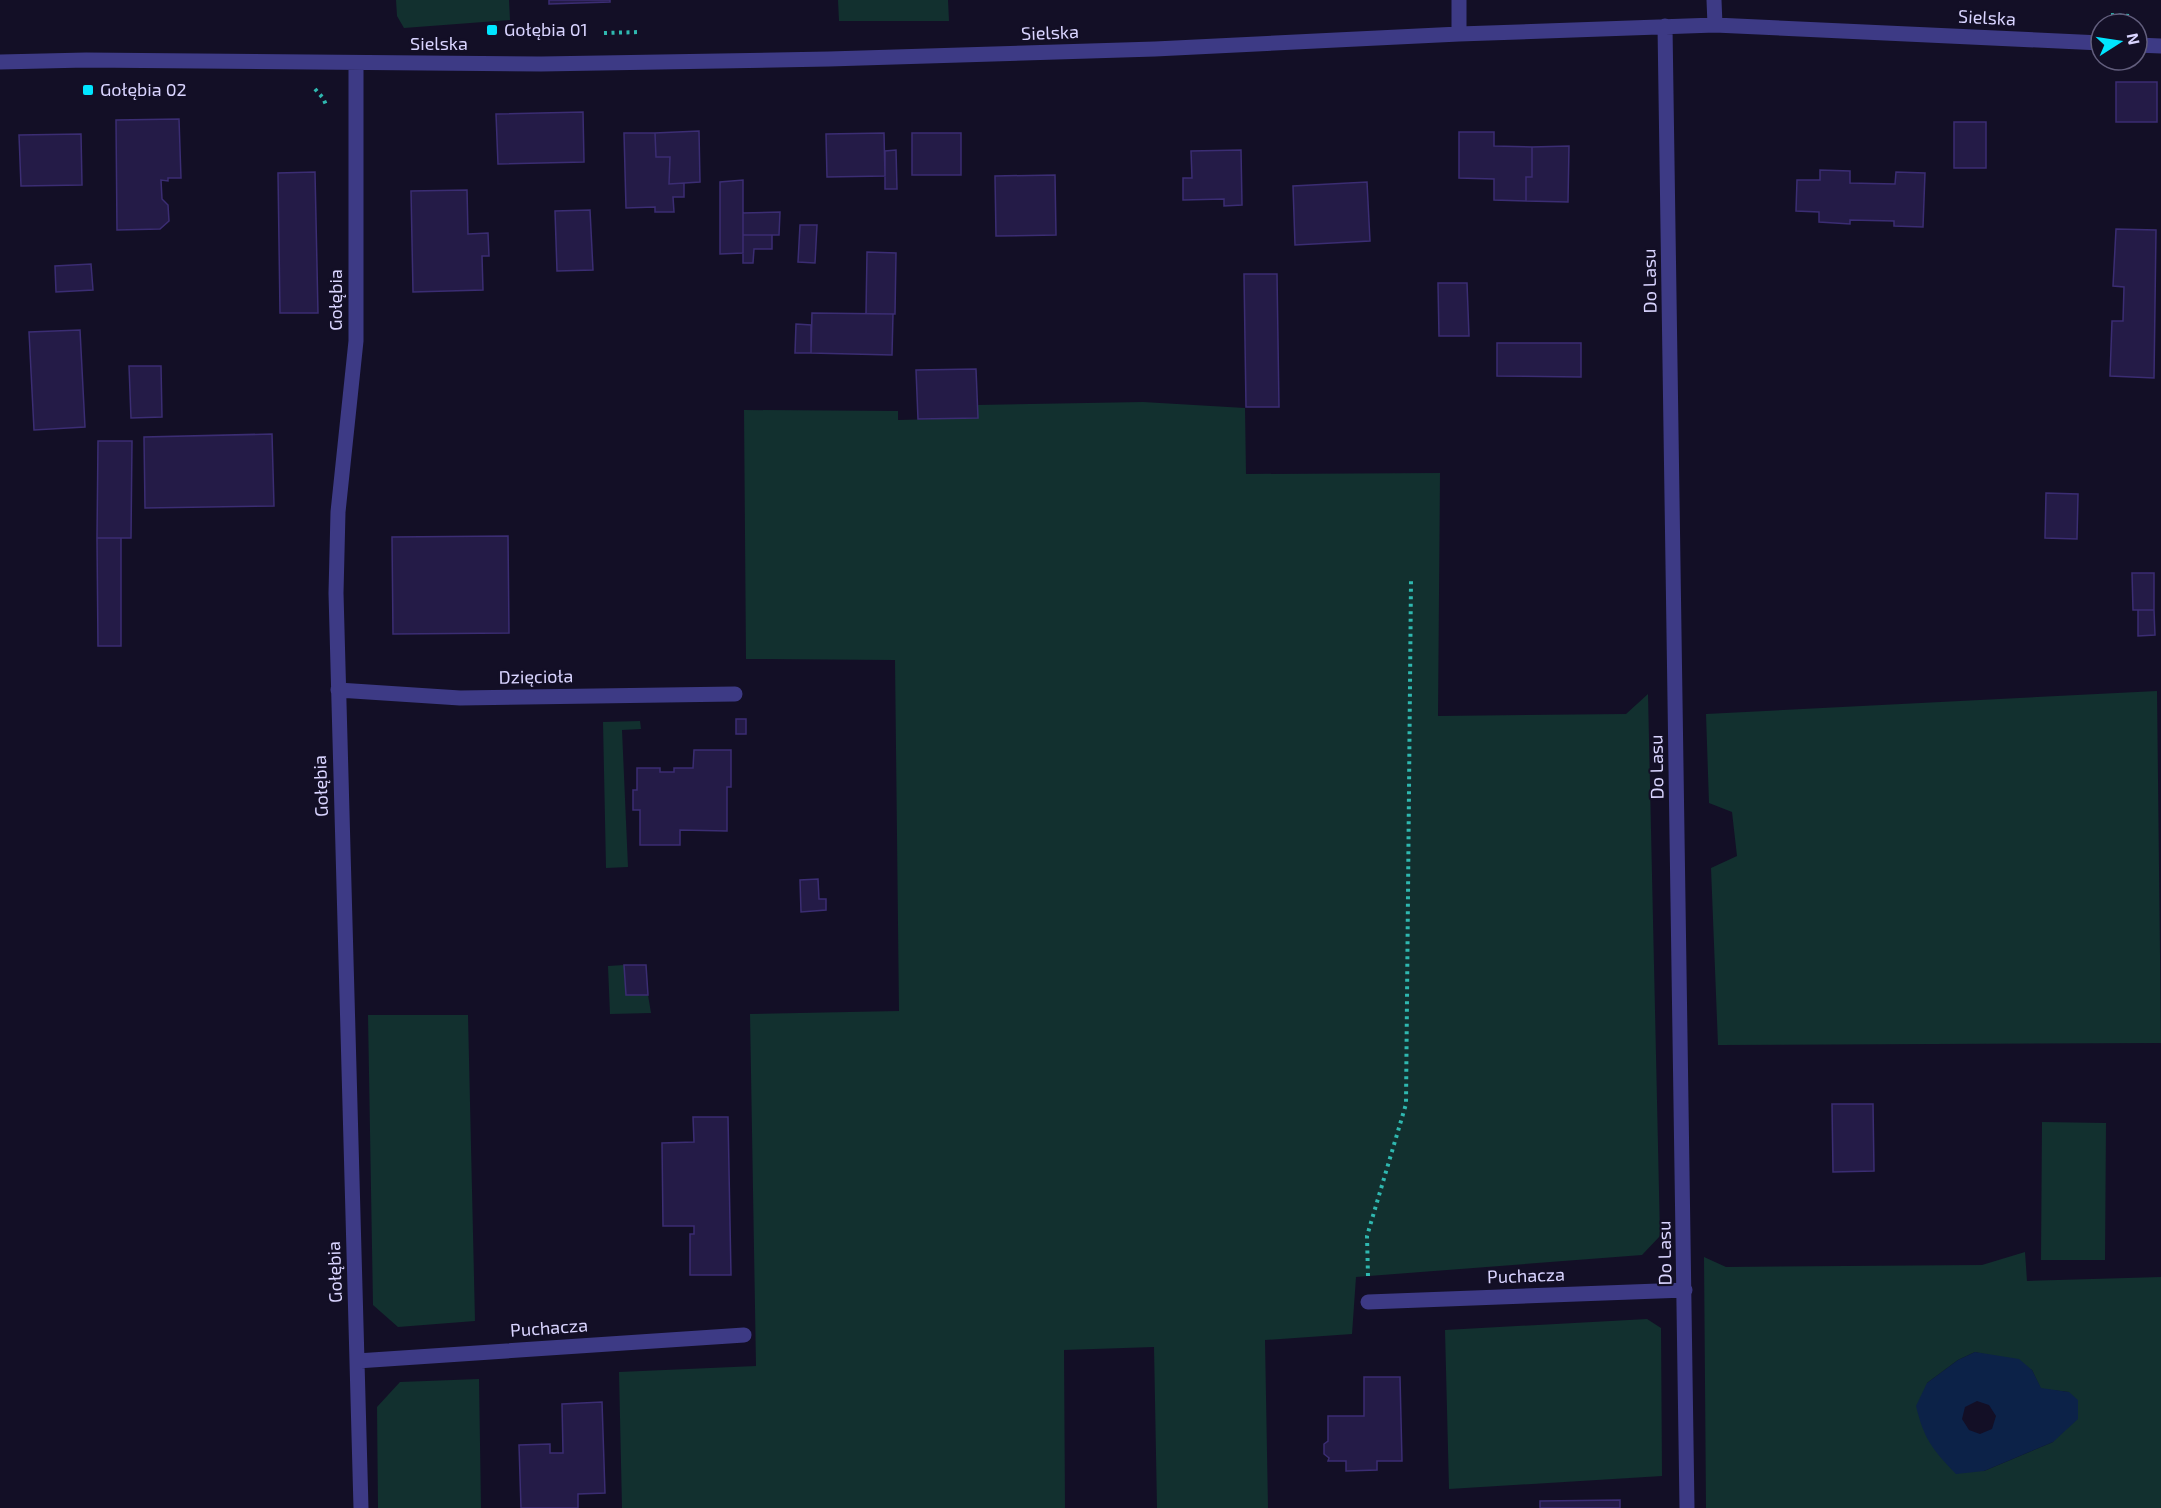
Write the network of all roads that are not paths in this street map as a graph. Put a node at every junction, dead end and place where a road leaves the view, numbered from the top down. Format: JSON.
{"nodes":[{"id":1,"x":1459,"y":0,"type":"edge"},
{"id":2,"x":1714,"y":0,"type":"edge"},
{"id":3,"x":1715,"y":25,"type":"junction"},
{"id":4,"x":1665,"y":26,"type":"junction"},
{"id":5,"x":1460,"y":34,"type":"junction"},
{"id":6,"x":2089,"y":42,"type":"edge"},
{"id":7,"x":0,"y":62,"type":"edge"},
{"id":8,"x":356,"y":63,"type":"junction"},
{"id":9,"x":338,"y":690,"type":"junction"},
{"id":10,"x":735,"y":694,"type":"dead end"},
{"id":11,"x":1685,"y":1290,"type":"junction"},
{"id":12,"x":1368,"y":1302,"type":"road end"},
{"id":13,"x":744,"y":1335,"type":"dead end"},
{"id":14,"x":357,"y":1361,"type":"junction"},
{"id":15,"x":361,"y":1508,"type":"edge"},
{"id":16,"x":1687,"y":1508,"type":"edge"}],
"edges":[{"from":1,"to":5,"type":"street"},
{"from":2,"to":3,"type":"street"},
{"from":3,"to":4,"type":"street","name":"Sielska"},
{"from":3,"to":6,"type":"street","name":"Sielska"},
{"from":4,"to":5,"type":"street","name":"Sielska"},
{"from":4,"to":11,"type":"street","name":"Do Lasu"},
{"from":5,"to":8,"type":"street","name":"Sielska"},
{"from":7,"to":8,"type":"street","name":"Sielska"},
{"from":8,"to":9,"type":"street","name":"Gołębia"},
{"from":9,"to":10,"type":"street","name":"Dzięcioła"},
{"from":9,"to":14,"type":"street","name":"Gołębia"},
{"from":11,"to":12,"type":"street","name":"Puchacza"},
{"from":11,"to":16,"type":"street","name":"Do Lasu"},
{"from":13,"to":14,"type":"street","name":"Puchacza"},
{"from":14,"to":15,"type":"street","name":"Gołębia"}]}
